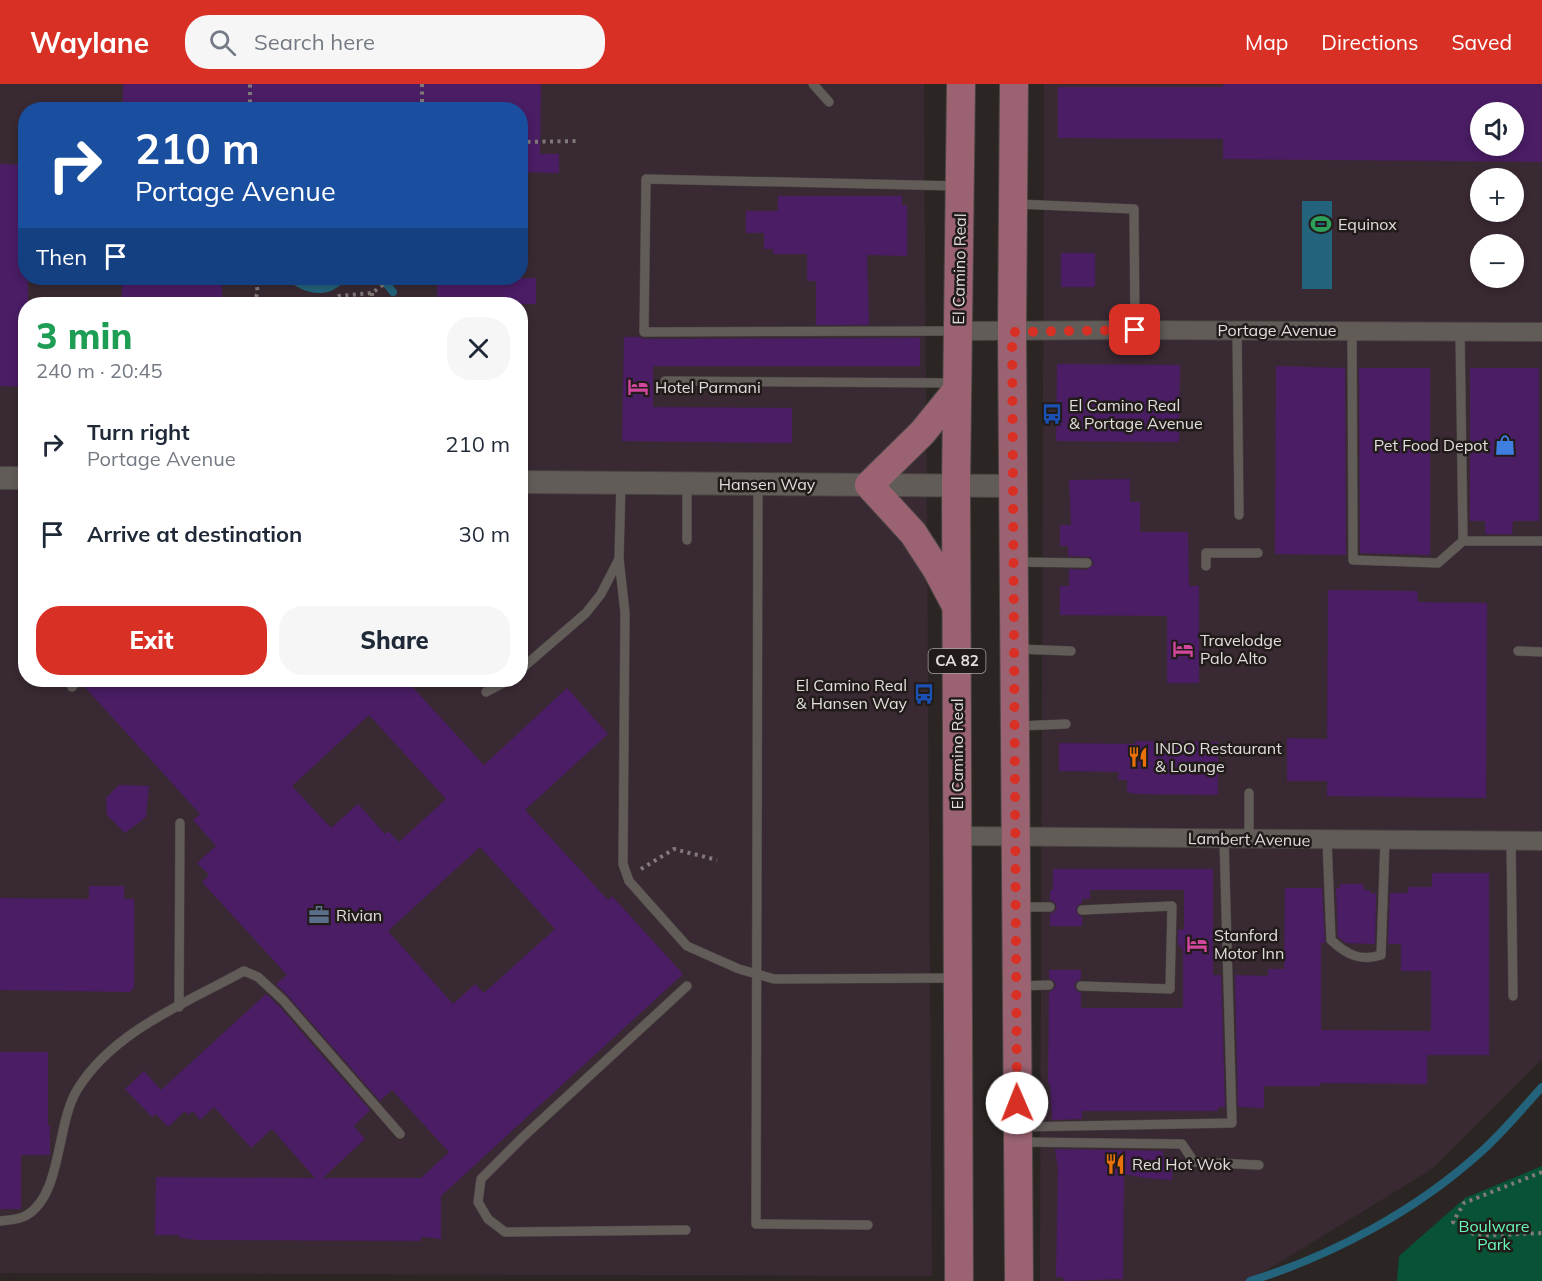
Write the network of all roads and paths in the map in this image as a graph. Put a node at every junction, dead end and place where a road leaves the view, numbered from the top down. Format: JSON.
{"nodes":[{"id":1,"x":250,"y":84,"type":"edge"},
{"id":2,"x":422,"y":84,"type":"edge"},
{"id":3,"x":813,"y":84,"type":"edge"},
{"id":4,"x":961,"y":84,"type":"edge"},
{"id":5,"x":1014,"y":84,"type":"edge"},
{"id":6,"x":250,"y":102,"type":"edge"},
{"id":7,"x":422,"y":102,"type":"edge"},
{"id":8,"x":829,"y":102,"type":"dead end"},
{"id":9,"x":580,"y":141,"type":"dead end"},
{"id":10,"x":528,"y":142,"type":"edge"},
{"id":11,"x":960,"y":186,"type":"junction"},
{"id":12,"x":1012,"y":204,"type":"junction"},
{"id":13,"x":383,"y":285,"type":"edge"},
{"id":14,"x":372,"y":293,"type":"junction"},
{"id":15,"x":337,"y":297,"type":"edge"},
{"id":16,"x":372,"y":297,"type":"edge"},
{"id":17,"x":1135,"y":330,"type":"junction"},
{"id":18,"x":1237,"y":330,"type":"junction"},
{"id":19,"x":958,"y":331,"type":"junction"},
{"id":20,"x":1352,"y":331,"type":"junction"},
{"id":21,"x":1012,"y":332,"type":"junction"},
{"id":22,"x":1460,"y":332,"type":"junction"},
{"id":23,"x":1542,"y":332,"type":"edge"},
{"id":24,"x":665,"y":381,"type":"dead end"},
{"id":25,"x":957,"y":386,"type":"junction"},
{"id":26,"x":0,"y":478,"type":"edge"},
{"id":27,"x":18,"y":478,"type":"edge"},
{"id":28,"x":528,"y":482,"type":"edge"},
{"id":29,"x":621,"y":483,"type":"junction"},
{"id":30,"x":687,"y":484,"type":"junction"},
{"id":31,"x":758,"y":484,"type":"junction"},
{"id":32,"x":869,"y":484,"type":"junction"},
{"id":33,"x":956,"y":486,"type":"junction"},
{"id":34,"x":1014,"y":486,"type":"junction"},
{"id":35,"x":1239,"y":515,"type":"dead end"},
{"id":36,"x":687,"y":540,"type":"dead end"},
{"id":37,"x":1463,"y":541,"type":"junction"},
{"id":38,"x":1542,"y":542,"type":"edge"},
{"id":39,"x":1258,"y":553,"type":"dead end"},
{"id":40,"x":619,"y":559,"type":"junction"},
{"id":41,"x":1014,"y":562,"type":"junction"},
{"id":42,"x":1088,"y":563,"type":"dead end"},
{"id":43,"x":1206,"y":566,"type":"dead end"},
{"id":44,"x":957,"y":608,"type":"junction"},
{"id":45,"x":1015,"y":650,"type":"junction"},
{"id":46,"x":1071,"y":651,"type":"dead end"},
{"id":47,"x":1518,"y":651,"type":"dead end"},
{"id":48,"x":1542,"y":652,"type":"edge"},
{"id":49,"x":528,"y":663,"type":"edge"},
{"id":50,"x":496,"y":687,"type":"edge"},
{"id":51,"x":486,"y":692,"type":"dead end"},
{"id":52,"x":1066,"y":724,"type":"dead end"},
{"id":53,"x":1015,"y":726,"type":"junction"},
{"id":54,"x":1249,"y":793,"type":"dead end"},
{"id":55,"x":180,"y":823,"type":"dead end"},
{"id":56,"x":957,"y":836,"type":"junction"},
{"id":57,"x":1015,"y":837,"type":"junction"},
{"id":58,"x":1224,"y":838,"type":"junction"},
{"id":59,"x":1249,"y":839,"type":"junction"},
{"id":60,"x":1327,"y":840,"type":"junction"},
{"id":61,"x":1385,"y":840,"type":"junction"},
{"id":62,"x":1511,"y":841,"type":"junction"},
{"id":63,"x":1542,"y":841,"type":"edge"},
{"id":64,"x":717,"y":860,"type":"dead end"},
{"id":65,"x":629,"y":881,"type":"junction"},
{"id":66,"x":1016,"y":907,"type":"junction"},
{"id":67,"x":1050,"y":907,"type":"dead end"},
{"id":68,"x":1082,"y":910,"type":"dead end"},
{"id":69,"x":757,"y":975,"type":"junction"},
{"id":70,"x":957,"y":978,"type":"junction"},
{"id":71,"x":687,"y":986,"type":"dead end"},
{"id":72,"x":1016,"y":986,"type":"junction"},
{"id":73,"x":1049,"y":986,"type":"dead end"},
{"id":74,"x":1081,"y":986,"type":"dead end"},
{"id":75,"x":1513,"y":996,"type":"dead end"},
{"id":76,"x":179,"y":1007,"type":"junction"},
{"id":77,"x":400,"y":1134,"type":"dead end"},
{"id":78,"x":1018,"y":1134,"type":"junction"},
{"id":79,"x":1258,"y":1165,"type":"dead end"},
{"id":80,"x":1542,"y":1172,"type":"edge"},
{"id":81,"x":0,"y":1221,"type":"edge"},
{"id":82,"x":868,"y":1225,"type":"dead end"},
{"id":83,"x":686,"y":1230,"type":"dead end"},
{"id":84,"x":1542,"y":1233,"type":"edge"},
{"id":85,"x":959,"y":1281,"type":"edge"},
{"id":86,"x":1019,"y":1281,"type":"edge"}],
"edges":[{"from":1,"to":6,"type":"path"},
{"from":2,"to":7,"type":"path"},
{"from":3,"to":8,"type":"lane"},
{"from":4,"to":11,"type":"main road","name":"El Camino Real","number":"CA 82"},
{"from":5,"to":12,"type":"main road"},
{"from":9,"to":10,"type":"path"},
{"from":11,"to":19,"type":"main road","name":"El Camino Real","number":"CA 82"},
{"from":11,"to":19,"type":"lane"},
{"from":12,"to":17,"type":"lane"},
{"from":12,"to":21,"type":"main road"},
{"from":13,"to":14,"type":"path"},
{"from":14,"to":15,"type":"path"},
{"from":14,"to":16,"type":"path"},
{"from":17,"to":18,"type":"street","name":"Portage Avenue"},
{"from":17,"to":21,"type":"street","name":"Portage Avenue"},
{"from":18,"to":20,"type":"street","name":"Portage Avenue"},
{"from":18,"to":35,"type":"lane"},
{"from":19,"to":21,"type":"street","name":"Portage Avenue"},
{"from":19,"to":25,"type":"main road","name":"El Camino Real","number":"CA 82"},
{"from":20,"to":22,"type":"street","name":"Portage Avenue"},
{"from":20,"to":37,"type":"lane"},
{"from":21,"to":34,"type":"main road"},
{"from":22,"to":23,"type":"street","name":"Portage Avenue"},
{"from":22,"to":37,"type":"lane"},
{"from":24,"to":25,"type":"lane"},
{"from":25,"to":32,"type":"main road"},
{"from":25,"to":33,"type":"main road","name":"El Camino Real","number":"CA 82"},
{"from":26,"to":27,"type":"street"},
{"from":28,"to":29,"type":"street","name":"Hansen Way"},
{"from":29,"to":30,"type":"street","name":"Hansen Way"},
{"from":29,"to":40,"type":"lane"},
{"from":30,"to":31,"type":"street","name":"Hansen Way"},
{"from":30,"to":36,"type":"lane"},
{"from":31,"to":32,"type":"street","name":"Hansen Way"},
{"from":31,"to":69,"type":"lane"},
{"from":32,"to":33,"type":"street","name":"Hansen Way"},
{"from":32,"to":44,"type":"main road"},
{"from":33,"to":34,"type":"street","name":"Hansen Way"},
{"from":33,"to":44,"type":"main road","name":"El Camino Real","number":"CA 82"},
{"from":34,"to":41,"type":"main road"},
{"from":37,"to":38,"type":"lane"},
{"from":39,"to":43,"type":"lane"},
{"from":40,"to":49,"type":"lane"},
{"from":40,"to":65,"type":"lane"},
{"from":41,"to":42,"type":"lane"},
{"from":41,"to":45,"type":"main road"},
{"from":44,"to":56,"type":"main road","name":"El Camino Real","number":"CA 82"},
{"from":45,"to":46,"type":"lane"},
{"from":45,"to":53,"type":"main road"},
{"from":47,"to":48,"type":"lane"},
{"from":50,"to":51,"type":"lane"},
{"from":52,"to":53,"type":"lane"},
{"from":53,"to":57,"type":"main road"},
{"from":54,"to":59,"type":"lane"},
{"from":55,"to":76,"type":"lane"},
{"from":56,"to":57,"type":"street","name":"Lambert Avenue"},
{"from":56,"to":70,"type":"main road","name":"El Camino Real","number":"CA 82"},
{"from":57,"to":58,"type":"street","name":"Lambert Avenue"},
{"from":57,"to":66,"type":"main road"},
{"from":58,"to":59,"type":"street","name":"Lambert Avenue"},
{"from":58,"to":78,"type":"lane"},
{"from":59,"to":60,"type":"street","name":"Lambert Avenue"},
{"from":60,"to":61,"type":"street","name":"Lambert Avenue"},
{"from":60,"to":61,"type":"lane"},
{"from":61,"to":62,"type":"street","name":"Lambert Avenue"},
{"from":62,"to":63,"type":"street","name":"Lambert Avenue"},
{"from":62,"to":75,"type":"lane"},
{"from":64,"to":65,"type":"path"},
{"from":65,"to":69,"type":"lane"},
{"from":66,"to":67,"type":"lane"},
{"from":66,"to":72,"type":"main road"},
{"from":68,"to":74,"type":"lane"},
{"from":69,"to":70,"type":"lane"},
{"from":69,"to":82,"type":"lane"},
{"from":70,"to":85,"type":"main road","name":"El Camino Real","number":"CA 82"},
{"from":71,"to":83,"type":"lane"},
{"from":72,"to":73,"type":"lane"},
{"from":72,"to":78,"type":"main road"},
{"from":76,"to":77,"type":"lane"},
{"from":76,"to":81,"type":"lane"},
{"from":78,"to":79,"type":"lane"},
{"from":78,"to":86,"type":"main road"},
{"from":80,"to":84,"type":"path"}]}
